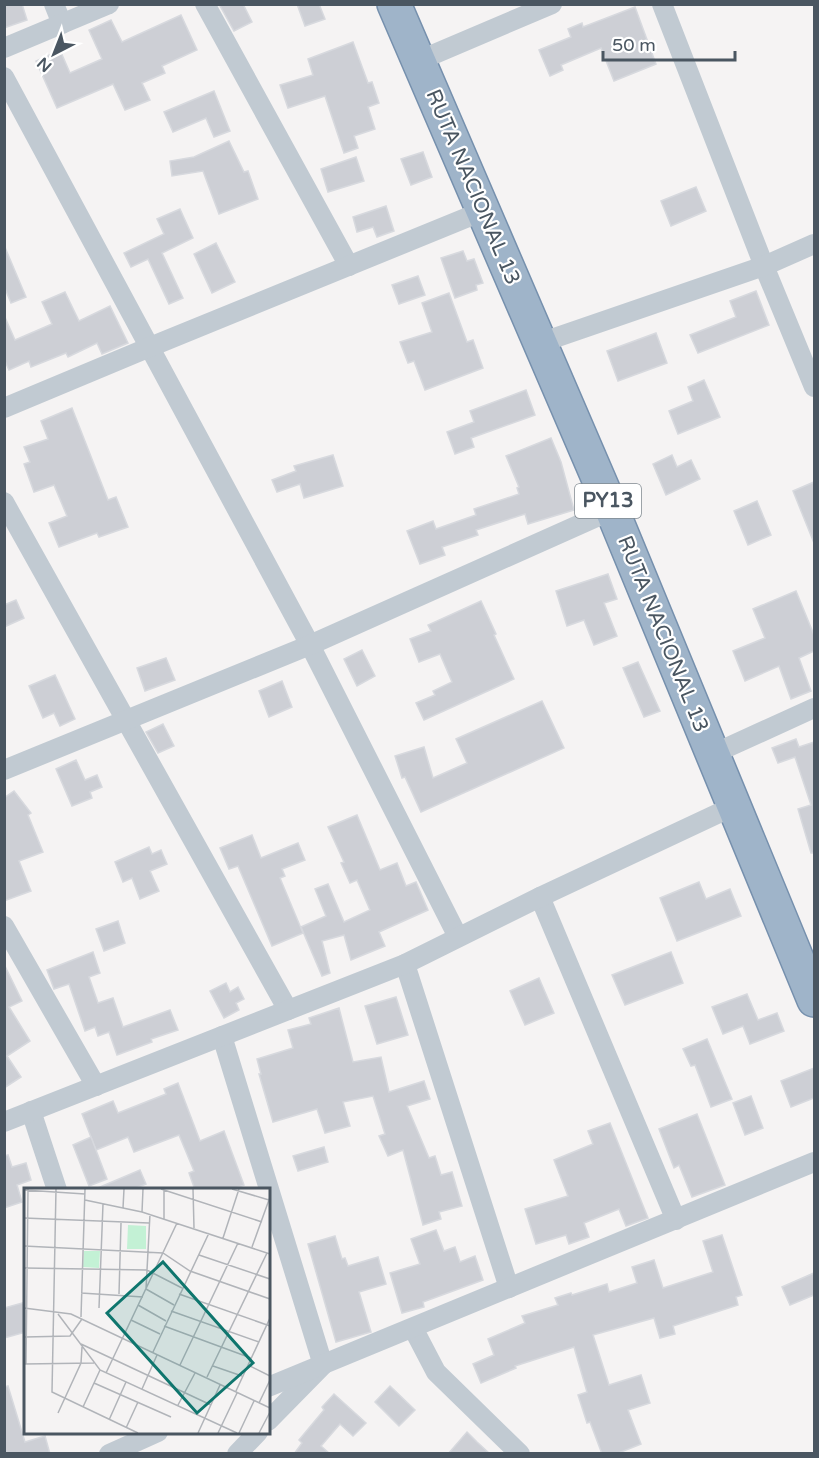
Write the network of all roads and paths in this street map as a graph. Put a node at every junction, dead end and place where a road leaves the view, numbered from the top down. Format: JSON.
{"nodes":[{"id":1,"x":54,"y":4,"type":"edge"},
{"id":2,"x":109,"y":4,"type":"edge"},
{"id":3,"x":206,"y":4,"type":"edge"},
{"id":4,"x":394,"y":4,"type":"edge"},
{"id":5,"x":552,"y":4,"type":"edge"},
{"id":6,"x":662,"y":4,"type":"edge"},
{"id":7,"x":62,"y":24,"type":"junction"},
{"id":8,"x":4,"y":48,"type":"edge"},
{"id":9,"x":418,"y":61,"type":"junction"},
{"id":10,"x":4,"y":77,"type":"edge"},
{"id":11,"x":483,"y":211,"type":"junction"},
{"id":12,"x":814,"y":244,"type":"edge"},
{"id":13,"x":349,"y":266,"type":"junction"},
{"id":14,"x":764,"y":266,"type":"junction"},
{"id":15,"x":540,"y":343,"type":"junction"},
{"id":16,"x":150,"y":347,"type":"junction"},
{"id":17,"x":814,"y":387,"type":"edge"},
{"id":18,"x":4,"y":408,"type":"edge"},
{"id":19,"x":4,"y":502,"type":"edge"},
{"id":20,"x":612,"y":510,"type":"junction"},
{"id":21,"x":310,"y":645,"type":"junction"},
{"id":22,"x":814,"y":708,"type":"edge"},
{"id":23,"x":125,"y":719,"type":"junction"},
{"id":24,"x":713,"y":754,"type":"junction"},
{"id":25,"x":4,"y":770,"type":"edge"},
{"id":26,"x":734,"y":806,"type":"junction"},
{"id":27,"x":540,"y":897,"type":"junction"},
{"id":28,"x":4,"y":926,"type":"edge"},
{"id":29,"x":458,"y":938,"type":"junction"},
{"id":30,"x":405,"y":964,"type":"junction"},
{"id":31,"x":814,"y":1000,"type":"edge"},
{"id":32,"x":288,"y":1010,"type":"junction"},
{"id":33,"x":222,"y":1036,"type":"junction"},
{"id":34,"x":96,"y":1086,"type":"junction"},
{"id":35,"x":31,"y":1111,"type":"junction"},
{"id":36,"x":4,"y":1122,"type":"edge"},
{"id":37,"x":814,"y":1162,"type":"edge"},
{"id":38,"x":56,"y":1188,"type":"edge"},
{"id":39,"x":269,"y":1188,"type":"edge"},
{"id":40,"x":270,"y":1192,"type":"edge"},
{"id":41,"x":675,"y":1220,"type":"junction"},
{"id":42,"x":509,"y":1288,"type":"junction"},
{"id":43,"x":413,"y":1328,"type":"junction"},
{"id":44,"x":323,"y":1365,"type":"junction"},
{"id":45,"x":270,"y":1386,"type":"edge"},
{"id":46,"x":270,"y":1419,"type":"edge"},
{"id":47,"x":256,"y":1434,"type":"edge"},
{"id":48,"x":147,"y":1440,"type":"edge"},
{"id":49,"x":109,"y":1454,"type":"edge"},
{"id":50,"x":237,"y":1454,"type":"edge"},
{"id":51,"x":519,"y":1454,"type":"edge"}],
"edges":[{"from":1,"to":7,"type":"street"},
{"from":2,"to":7,"type":"street"},
{"from":3,"to":13,"type":"street"},
{"from":4,"to":9,"type":"highway","name":"RUTA NACIONAL 13","number":"PY13"},
{"from":5,"to":9,"type":"street"},
{"from":6,"to":14,"type":"street"},
{"from":7,"to":8,"type":"street"},
{"from":9,"to":11,"type":"highway","name":"RUTA NACIONAL 13","number":"PY13"},
{"from":10,"to":16,"type":"street"},
{"from":11,"to":13,"type":"street"},
{"from":11,"to":15,"type":"highway","name":"RUTA NACIONAL 13","number":"PY13"},
{"from":12,"to":14,"type":"street"},
{"from":13,"to":16,"type":"street"},
{"from":14,"to":15,"type":"street"},
{"from":14,"to":17,"type":"street"},
{"from":15,"to":20,"type":"highway","name":"RUTA NACIONAL 13","number":"PY13"},
{"from":16,"to":18,"type":"street"},
{"from":16,"to":21,"type":"street"},
{"from":19,"to":23,"type":"street"},
{"from":20,"to":21,"type":"street"},
{"from":20,"to":24,"type":"highway","name":"RUTA NACIONAL 13","number":"PY13"},
{"from":21,"to":23,"type":"street"},
{"from":21,"to":29,"type":"street"},
{"from":22,"to":24,"type":"street"},
{"from":23,"to":25,"type":"street"},
{"from":23,"to":32,"type":"street"},
{"from":24,"to":26,"type":"highway","name":"RUTA NACIONAL 13","number":"PY13"},
{"from":26,"to":27,"type":"street"},
{"from":26,"to":31,"type":"highway","name":"RUTA NACIONAL 13","number":"PY13"},
{"from":27,"to":29,"type":"street"},
{"from":27,"to":41,"type":"street"},
{"from":28,"to":34,"type":"street"},
{"from":29,"to":30,"type":"street"},
{"from":30,"to":32,"type":"street"},
{"from":30,"to":42,"type":"street"},
{"from":32,"to":33,"type":"street"},
{"from":33,"to":34,"type":"street"},
{"from":33,"to":39,"type":"street"},
{"from":34,"to":35,"type":"street"},
{"from":35,"to":36,"type":"street"},
{"from":35,"to":38,"type":"street"},
{"from":37,"to":41,"type":"street"},
{"from":40,"to":44,"type":"street"},
{"from":41,"to":42,"type":"street"},
{"from":42,"to":43,"type":"street"},
{"from":43,"to":44,"type":"street"},
{"from":43,"to":51,"type":"street"},
{"from":44,"to":45,"type":"street"},
{"from":44,"to":46,"type":"street"},
{"from":47,"to":50,"type":"street"},
{"from":48,"to":49,"type":"street"}]}
